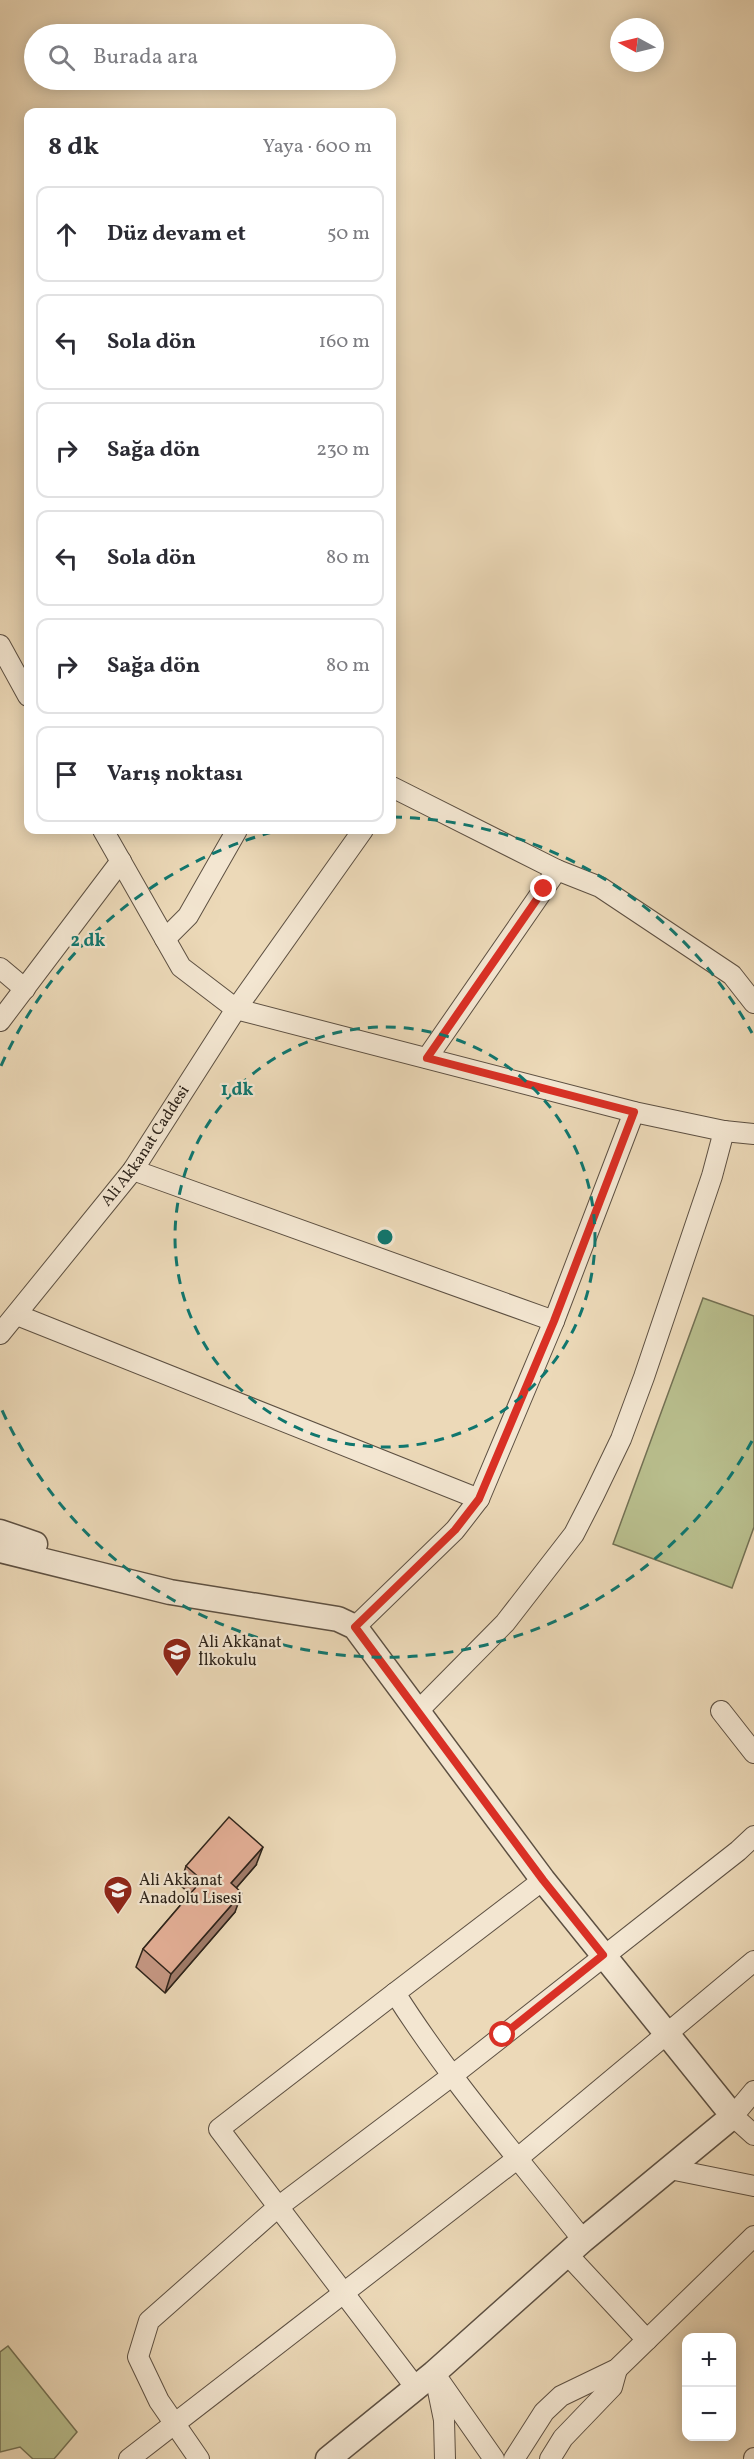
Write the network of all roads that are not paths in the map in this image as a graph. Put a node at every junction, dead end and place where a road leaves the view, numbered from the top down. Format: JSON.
{"nodes":[{"id":1,"x":0,"y":645,"type":"edge"},
{"id":2,"x":24,"y":689,"type":"edge"},
{"id":3,"x":396,"y":790,"type":"edge"},
{"id":4,"x":111,"y":834,"type":"edge"},
{"id":5,"x":235,"y":834,"type":"edge"},
{"id":6,"x":354,"y":834,"type":"edge"},
{"id":7,"x":121,"y":861,"type":"junction"},
{"id":8,"x":557,"y":870,"type":"junction"},
{"id":9,"x":165,"y":939,"type":"junction"},
{"id":10,"x":0,"y":968,"type":"edge"},
{"id":11,"x":25,"y":989,"type":"junction"},
{"id":12,"x":754,"y":1003,"type":"edge"},
{"id":13,"x":236,"y":1009,"type":"junction"},
{"id":14,"x":0,"y":1022,"type":"edge"},
{"id":15,"x":427,"y":1058,"type":"junction"},
{"id":16,"x":634,"y":1112,"type":"junction"},
{"id":17,"x":724,"y":1131,"type":"junction"},
{"id":18,"x":754,"y":1134,"type":"edge"},
{"id":19,"x":133,"y":1170,"type":"junction"},
{"id":20,"x":17,"y":1314,"type":"junction"},
{"id":21,"x":554,"y":1321,"type":"junction"},
{"id":22,"x":0,"y":1334,"type":"edge"},
{"id":23,"x":479,"y":1499,"type":"junction"},
{"id":24,"x":0,"y":1532,"type":"edge"},
{"id":25,"x":0,"y":1550,"type":"edge"},
{"id":26,"x":170,"y":1592,"type":"junction"},
{"id":27,"x":355,"y":1627,"type":"junction"},
{"id":28,"x":418,"y":1711,"type":"junction"},
{"id":29,"x":722,"y":1711,"type":"dead end"},
{"id":30,"x":754,"y":1752,"type":"edge"},
{"id":31,"x":754,"y":1836,"type":"edge"},
{"id":32,"x":543,"y":1880,"type":"junction"},
{"id":33,"x":603,"y":1955,"type":"junction"},
{"id":34,"x":754,"y":1961,"type":"edge"},
{"id":35,"x":395,"y":1993,"type":"junction"},
{"id":36,"x":667,"y":2034,"type":"junction"},
{"id":37,"x":453,"y":2075,"type":"junction"},
{"id":38,"x":754,"y":2091,"type":"edge"},
{"id":39,"x":733,"y":2115,"type":"junction"},
{"id":40,"x":754,"y":2135,"type":"edge"},
{"id":41,"x":518,"y":2158,"type":"junction"},
{"id":42,"x":670,"y":2169,"type":"junction"},
{"id":43,"x":754,"y":2186,"type":"edge"},
{"id":44,"x":279,"y":2207,"type":"junction"},
{"id":45,"x":754,"y":2236,"type":"edge"},
{"id":46,"x":575,"y":2247,"type":"junction"},
{"id":47,"x":344,"y":2292,"type":"junction"},
{"id":48,"x":648,"y":2340,"type":"junction"},
{"id":49,"x":617,"y":2369,"type":"junction"},
{"id":50,"x":425,"y":2380,"type":"junction"},
{"id":51,"x":174,"y":2423,"type":"junction"},
{"id":52,"x":129,"y":2459,"type":"edge"},
{"id":53,"x":199,"y":2459,"type":"edge"},
{"id":54,"x":328,"y":2459,"type":"edge"},
{"id":55,"x":445,"y":2459,"type":"edge"},
{"id":56,"x":494,"y":2459,"type":"edge"},
{"id":57,"x":514,"y":2459,"type":"edge"},
{"id":58,"x":550,"y":2459,"type":"edge"}],
"edges":[{"from":1,"to":2,"type":"street"},
{"from":3,"to":8,"type":"street"},
{"from":4,"to":7,"type":"street"},
{"from":5,"to":9,"type":"street"},
{"from":6,"to":13,"type":"street","name":"Ali Akkanat Caddesi"},
{"from":7,"to":9,"type":"street"},
{"from":7,"to":11,"type":"street"},
{"from":8,"to":12,"type":"street"},
{"from":8,"to":15,"type":"street"},
{"from":9,"to":13,"type":"street"},
{"from":10,"to":11,"type":"street"},
{"from":11,"to":14,"type":"street"},
{"from":13,"to":15,"type":"street"},
{"from":13,"to":19,"type":"street","name":"Ali Akkanat Caddesi"},
{"from":15,"to":16,"type":"street"},
{"from":16,"to":17,"type":"street"},
{"from":16,"to":21,"type":"street"},
{"from":17,"to":18,"type":"street"},
{"from":17,"to":28,"type":"street"},
{"from":19,"to":20,"type":"street","name":"Ali Akkanat Caddesi"},
{"from":19,"to":21,"type":"street"},
{"from":20,"to":22,"type":"street","name":"Ali Akkanat Caddesi"},
{"from":20,"to":23,"type":"street"},
{"from":21,"to":23,"type":"street"},
{"from":23,"to":27,"type":"street"},
{"from":24,"to":26,"type":"street"},
{"from":25,"to":26,"type":"street"},
{"from":26,"to":27,"type":"street"},
{"from":27,"to":28,"type":"street"},
{"from":28,"to":32,"type":"street"},
{"from":29,"to":30,"type":"street"},
{"from":31,"to":33,"type":"street"},
{"from":32,"to":33,"type":"street"},
{"from":32,"to":35,"type":"street"},
{"from":33,"to":36,"type":"street"},
{"from":33,"to":37,"type":"street"},
{"from":34,"to":36,"type":"street"},
{"from":35,"to":37,"type":"street"},
{"from":35,"to":44,"type":"street"},
{"from":36,"to":39,"type":"street"},
{"from":36,"to":41,"type":"street"},
{"from":37,"to":41,"type":"street"},
{"from":37,"to":44,"type":"street"},
{"from":38,"to":39,"type":"street"},
{"from":39,"to":40,"type":"street"},
{"from":39,"to":42,"type":"street"},
{"from":41,"to":46,"type":"street"},
{"from":41,"to":47,"type":"street"},
{"from":42,"to":43,"type":"street"},
{"from":42,"to":46,"type":"street"},
{"from":44,"to":47,"type":"street"},
{"from":44,"to":51,"type":"street"},
{"from":45,"to":48,"type":"street"},
{"from":46,"to":48,"type":"street"},
{"from":46,"to":50,"type":"street"},
{"from":47,"to":50,"type":"street"},
{"from":47,"to":51,"type":"street"},
{"from":48,"to":49,"type":"street"},
{"from":49,"to":57,"type":"street"},
{"from":49,"to":58,"type":"street"},
{"from":50,"to":54,"type":"street"},
{"from":50,"to":55,"type":"street"},
{"from":50,"to":56,"type":"street"},
{"from":51,"to":52,"type":"street"},
{"from":51,"to":53,"type":"street"}]}
